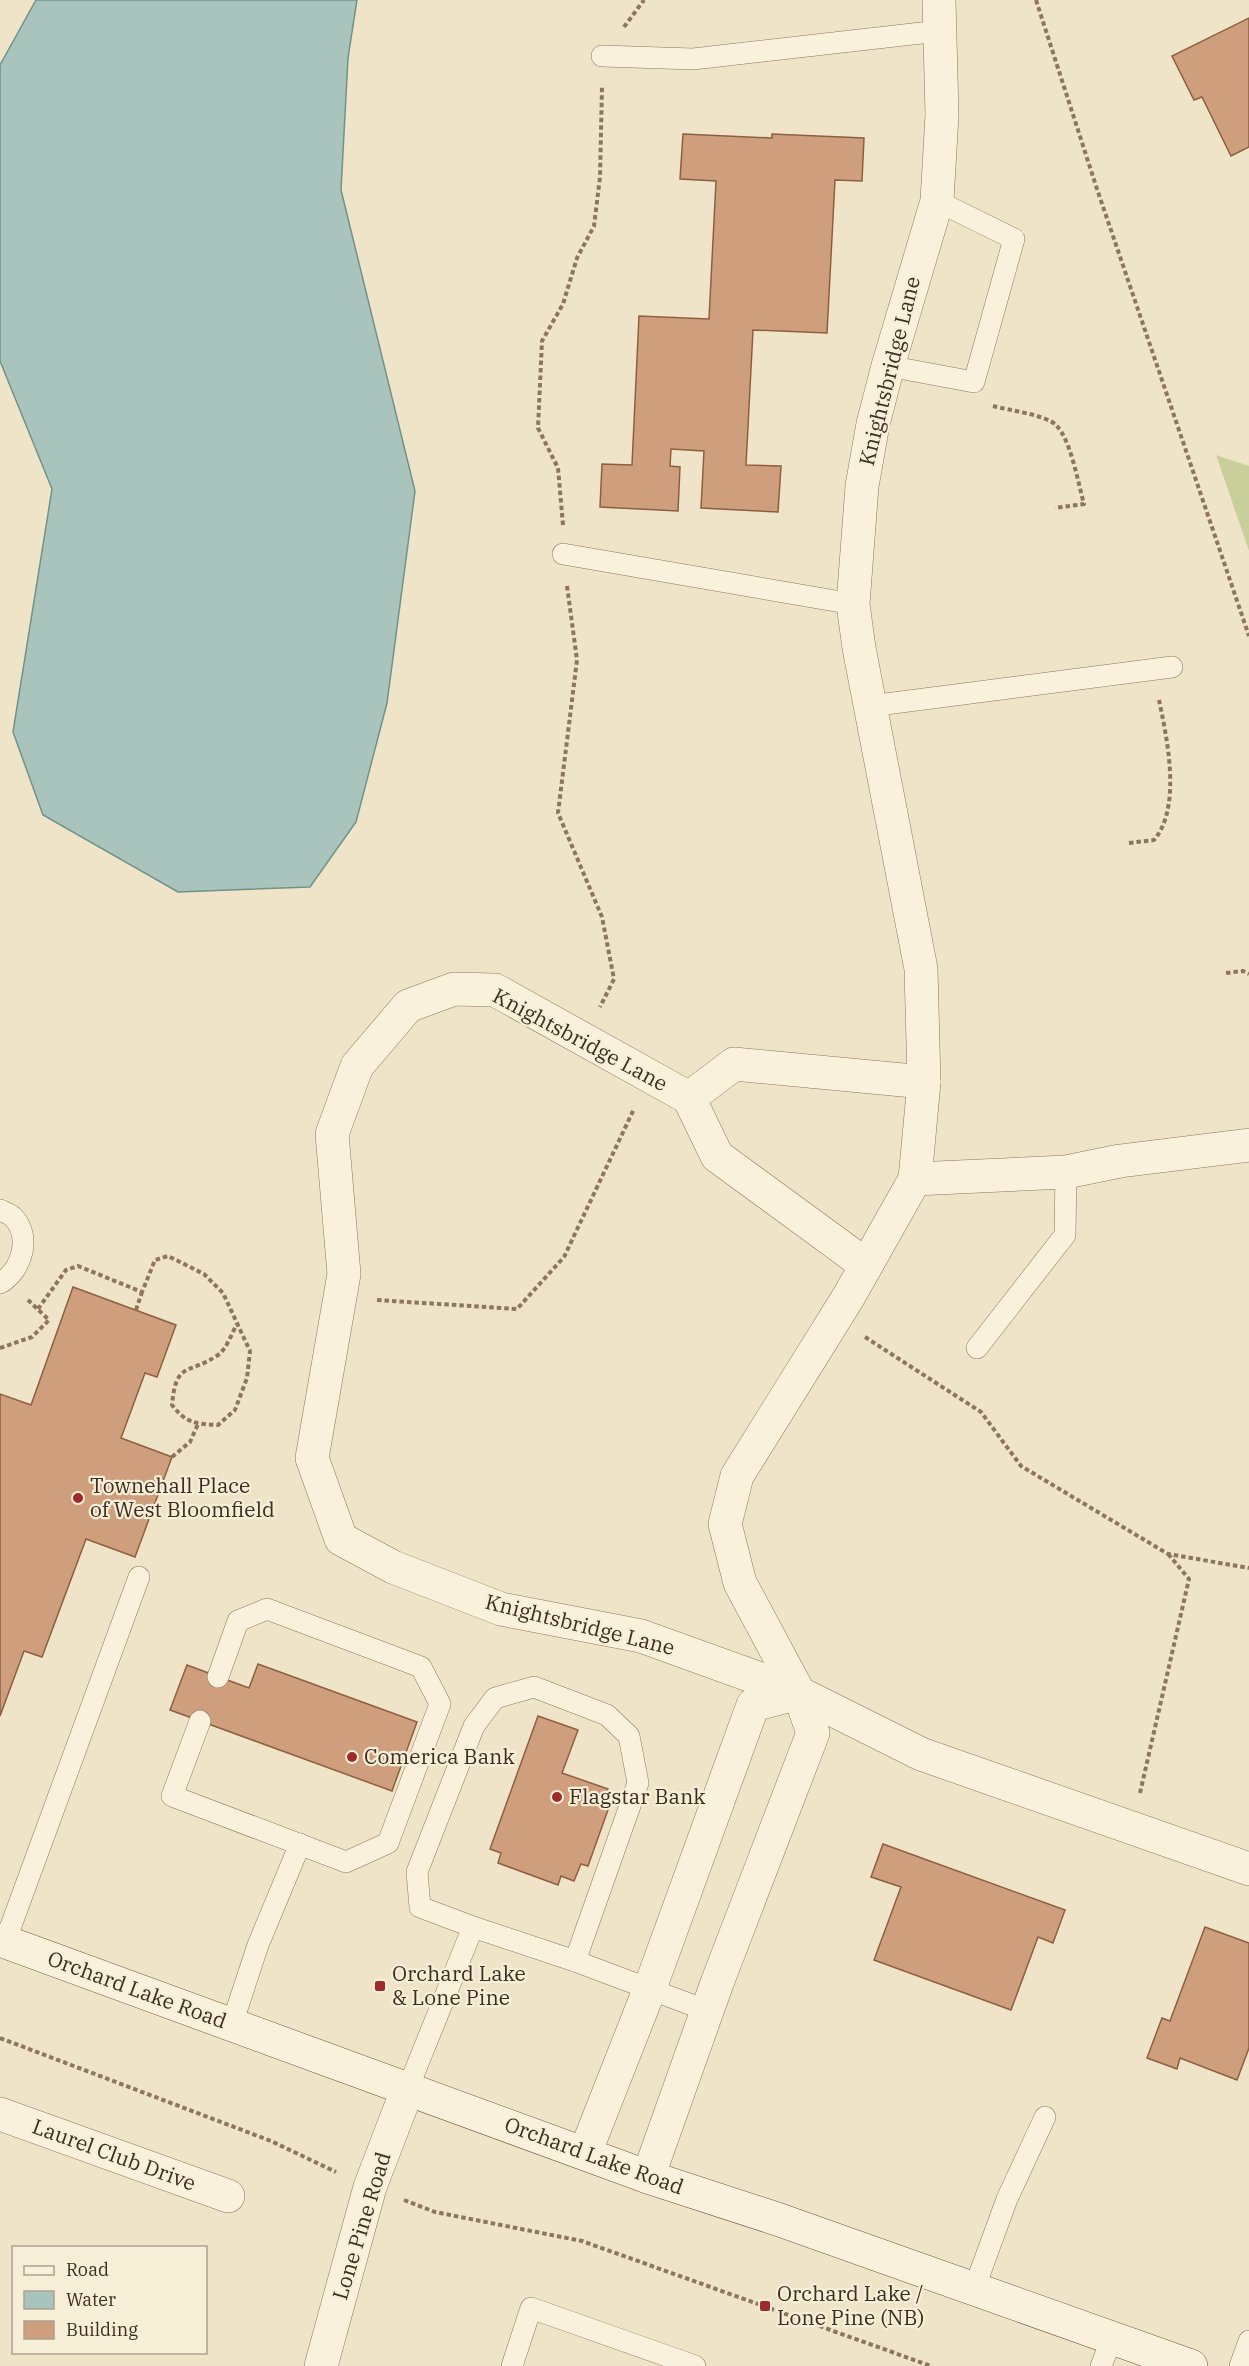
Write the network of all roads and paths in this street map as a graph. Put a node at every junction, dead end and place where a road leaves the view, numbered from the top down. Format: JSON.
{"nodes":[{"id":1,"x":644,"y":0,"type":"edge"},
{"id":2,"x":1036,"y":0,"type":"edge"},
{"id":3,"x":939,"y":15,"type":"edge"},
{"id":4,"x":602,"y":56,"type":"junction"},
{"id":5,"x":937,"y":201,"type":"junction"},
{"id":6,"x":888,"y":366,"type":"junction"},
{"id":7,"x":983,"y":404,"type":"dead end"},
{"id":8,"x":1055,"y":508,"type":"dead end"},
{"id":9,"x":563,"y":554,"type":"junction"},
{"id":10,"x":853,"y":604,"type":"junction"},
{"id":11,"x":1249,"y":636,"type":"edge"},
{"id":12,"x":1162,"y":668,"type":"joint"},
{"id":13,"x":870,"y":705,"type":"junction"},
{"id":14,"x":1129,"y":843,"type":"dead end"},
{"id":15,"x":1226,"y":973,"type":"dead end"},
{"id":16,"x":1249,"y":974,"type":"edge"},
{"id":17,"x":582,"y":1039,"type":"junction"},
{"id":18,"x":649,"y":1076,"type":"junction"},
{"id":19,"x":924,"y":1082,"type":"junction"},
{"id":20,"x":689,"y":1098,"type":"junction"},
{"id":21,"x":1249,"y":1145,"type":"edge"},
{"id":22,"x":1066,"y":1172,"type":"junction"},
{"id":23,"x":915,"y":1179,"type":"junction"},
{"id":24,"x":0,"y":1210,"type":"edge"},
{"id":25,"x":866,"y":1265,"type":"junction"},
{"id":26,"x":4,"y":1281,"type":"edge"},
{"id":27,"x":142,"y":1292,"type":"junction"},
{"id":28,"x":340,"y":1298,"type":"junction"},
{"id":29,"x":38,"y":1309,"type":"junction"},
{"id":30,"x":136,"y":1310,"type":"dead end"},
{"id":31,"x":835,"y":1318,"type":"junction"},
{"id":32,"x":237,"y":1324,"type":"junction"},
{"id":33,"x":0,"y":1348,"type":"edge"},
{"id":34,"x":977,"y":1348,"type":"dead end"},
{"id":35,"x":198,"y":1424,"type":"junction"},
{"id":36,"x":172,"y":1456,"type":"dead end"},
{"id":37,"x":1168,"y":1554,"type":"junction"},
{"id":38,"x":1249,"y":1568,"type":"edge"},
{"id":39,"x":139,"y":1577,"type":"dead end"},
{"id":40,"x":218,"y":1677,"type":"dead end"},
{"id":41,"x":799,"y":1693,"type":"junction"},
{"id":42,"x":200,"y":1721,"type":"dead end"},
{"id":43,"x":1132,"y":1828,"type":"junction"},
{"id":44,"x":300,"y":1844,"type":"junction"},
{"id":45,"x":1249,"y":1869,"type":"edge"},
{"id":46,"x":473,"y":1928,"type":"junction"},
{"id":47,"x":3,"y":1941,"type":"edge"},
{"id":48,"x":575,"y":1961,"type":"junction"},
{"id":49,"x":650,"y":1988,"type":"junction"},
{"id":50,"x":708,"y":2011,"type":"junction"},
{"id":51,"x":232,"y":2024,"type":"junction"},
{"id":52,"x":0,"y":2038,"type":"edge"},
{"id":53,"x":408,"y":2088,"type":"junction"},
{"id":54,"x":0,"y":2114,"type":"edge"},
{"id":55,"x":1045,"y":2117,"type":"dead end"},
{"id":56,"x":585,"y":2154,"type":"junction"},
{"id":57,"x":648,"y":2177,"type":"junction"},
{"id":58,"x":370,"y":2187,"type":"junction"},
{"id":59,"x":228,"y":2196,"type":"dead end"},
{"id":60,"x":974,"y":2289,"type":"junction"},
{"id":61,"x":1249,"y":2341,"type":"edge"},
{"id":62,"x":1106,"y":2352,"type":"edge"},
{"id":63,"x":321,"y":2366,"type":"edge"},
{"id":64,"x":512,"y":2366,"type":"edge"},
{"id":65,"x":695,"y":2366,"type":"edge"},
{"id":66,"x":931,"y":2366,"type":"edge"},
{"id":67,"x":1191,"y":2366,"type":"edge"},
{"id":68,"x":1240,"y":2366,"type":"edge"}],
"edges":[{"from":1,"to":4,"type":"path"},
{"from":2,"to":11,"type":"path"},
{"from":3,"to":4,"type":"lane"},
{"from":3,"to":5,"type":"street","name":"Knightsbridge Lane"},
{"from":4,"to":9,"type":"path"},
{"from":5,"to":6,"type":"street","name":"Knightsbridge Lane"},
{"from":5,"to":6,"type":"lane"},
{"from":6,"to":10,"type":"street","name":"Knightsbridge Lane"},
{"from":7,"to":8,"type":"path"},
{"from":9,"to":10,"type":"lane"},
{"from":9,"to":17,"type":"path"},
{"from":10,"to":13,"type":"street","name":"Knightsbridge Lane"},
{"from":12,"to":13,"type":"lane"},
{"from":12,"to":14,"type":"path"},
{"from":13,"to":19,"type":"street","name":"Knightsbridge Lane"},
{"from":15,"to":16,"type":"path"},
{"from":17,"to":18,"type":"street","name":"Knightsbridge Lane"},
{"from":17,"to":28,"type":"street","name":"Knightsbridge Lane"},
{"from":18,"to":20,"type":"street","name":"Knightsbridge Lane"},
{"from":18,"to":28,"type":"path"},
{"from":19,"to":20,"type":"street"},
{"from":19,"to":23,"type":"street","name":"Knightsbridge Lane"},
{"from":20,"to":25,"type":"street","name":"Knightsbridge Lane"},
{"from":21,"to":22,"type":"street"},
{"from":22,"to":23,"type":"street"},
{"from":22,"to":34,"type":"lane"},
{"from":23,"to":25,"type":"street","name":"Knightsbridge Lane"},
{"from":24,"to":26,"type":"lane"},
{"from":25,"to":31,"type":"street","name":"Knightsbridge Lane"},
{"from":26,"to":29,"type":"path"},
{"from":27,"to":29,"type":"path"},
{"from":27,"to":30,"type":"path"},
{"from":27,"to":32,"type":"path"},
{"from":28,"to":41,"type":"street","name":"Knightsbridge Lane"},
{"from":29,"to":33,"type":"path"},
{"from":31,"to":37,"type":"path"},
{"from":31,"to":41,"type":"street","name":"Knightsbridge Lane"},
{"from":32,"to":35,"type":"path"},
{"from":32,"to":35,"type":"path"},
{"from":35,"to":36,"type":"path"},
{"from":37,"to":38,"type":"path"},
{"from":37,"to":43,"type":"path"},
{"from":39,"to":47,"type":"lane"},
{"from":40,"to":44,"type":"lane"},
{"from":41,"to":43,"type":"street"},
{"from":41,"to":49,"type":"street"},
{"from":41,"to":50,"type":"street","name":"Knightsbridge Lane"},
{"from":42,"to":44,"type":"lane"},
{"from":43,"to":45,"type":"street"},
{"from":44,"to":51,"type":"lane"},
{"from":46,"to":48,"type":"lane"},
{"from":46,"to":48,"type":"lane"},
{"from":46,"to":53,"type":"lane"},
{"from":47,"to":51,"type":"street","name":"Orchard Lake Road"},
{"from":48,"to":49,"type":"lane"},
{"from":49,"to":50,"type":"lane"},
{"from":49,"to":56,"type":"street"},
{"from":50,"to":57,"type":"street","name":"Knightsbridge Lane"},
{"from":51,"to":53,"type":"street","name":"Orchard Lake Road"},
{"from":52,"to":58,"type":"path"},
{"from":53,"to":56,"type":"street","name":"Orchard Lake Road"},
{"from":53,"to":58,"type":"street","name":"Lone Pine Road"},
{"from":54,"to":59,"type":"street","name":"Laurel Club Drive"},
{"from":55,"to":60,"type":"lane"},
{"from":56,"to":57,"type":"street","name":"Orchard Lake Road"},
{"from":57,"to":60,"type":"street","name":"Orchard Lake Road"},
{"from":58,"to":63,"type":"street","name":"Lone Pine Road"},
{"from":58,"to":66,"type":"path"},
{"from":60,"to":62,"type":"street","name":"Orchard Lake Road"},
{"from":61,"to":68,"type":"lane"},
{"from":62,"to":67,"type":"street","name":"Orchard Lake Road"},
{"from":64,"to":65,"type":"lane"}]}
